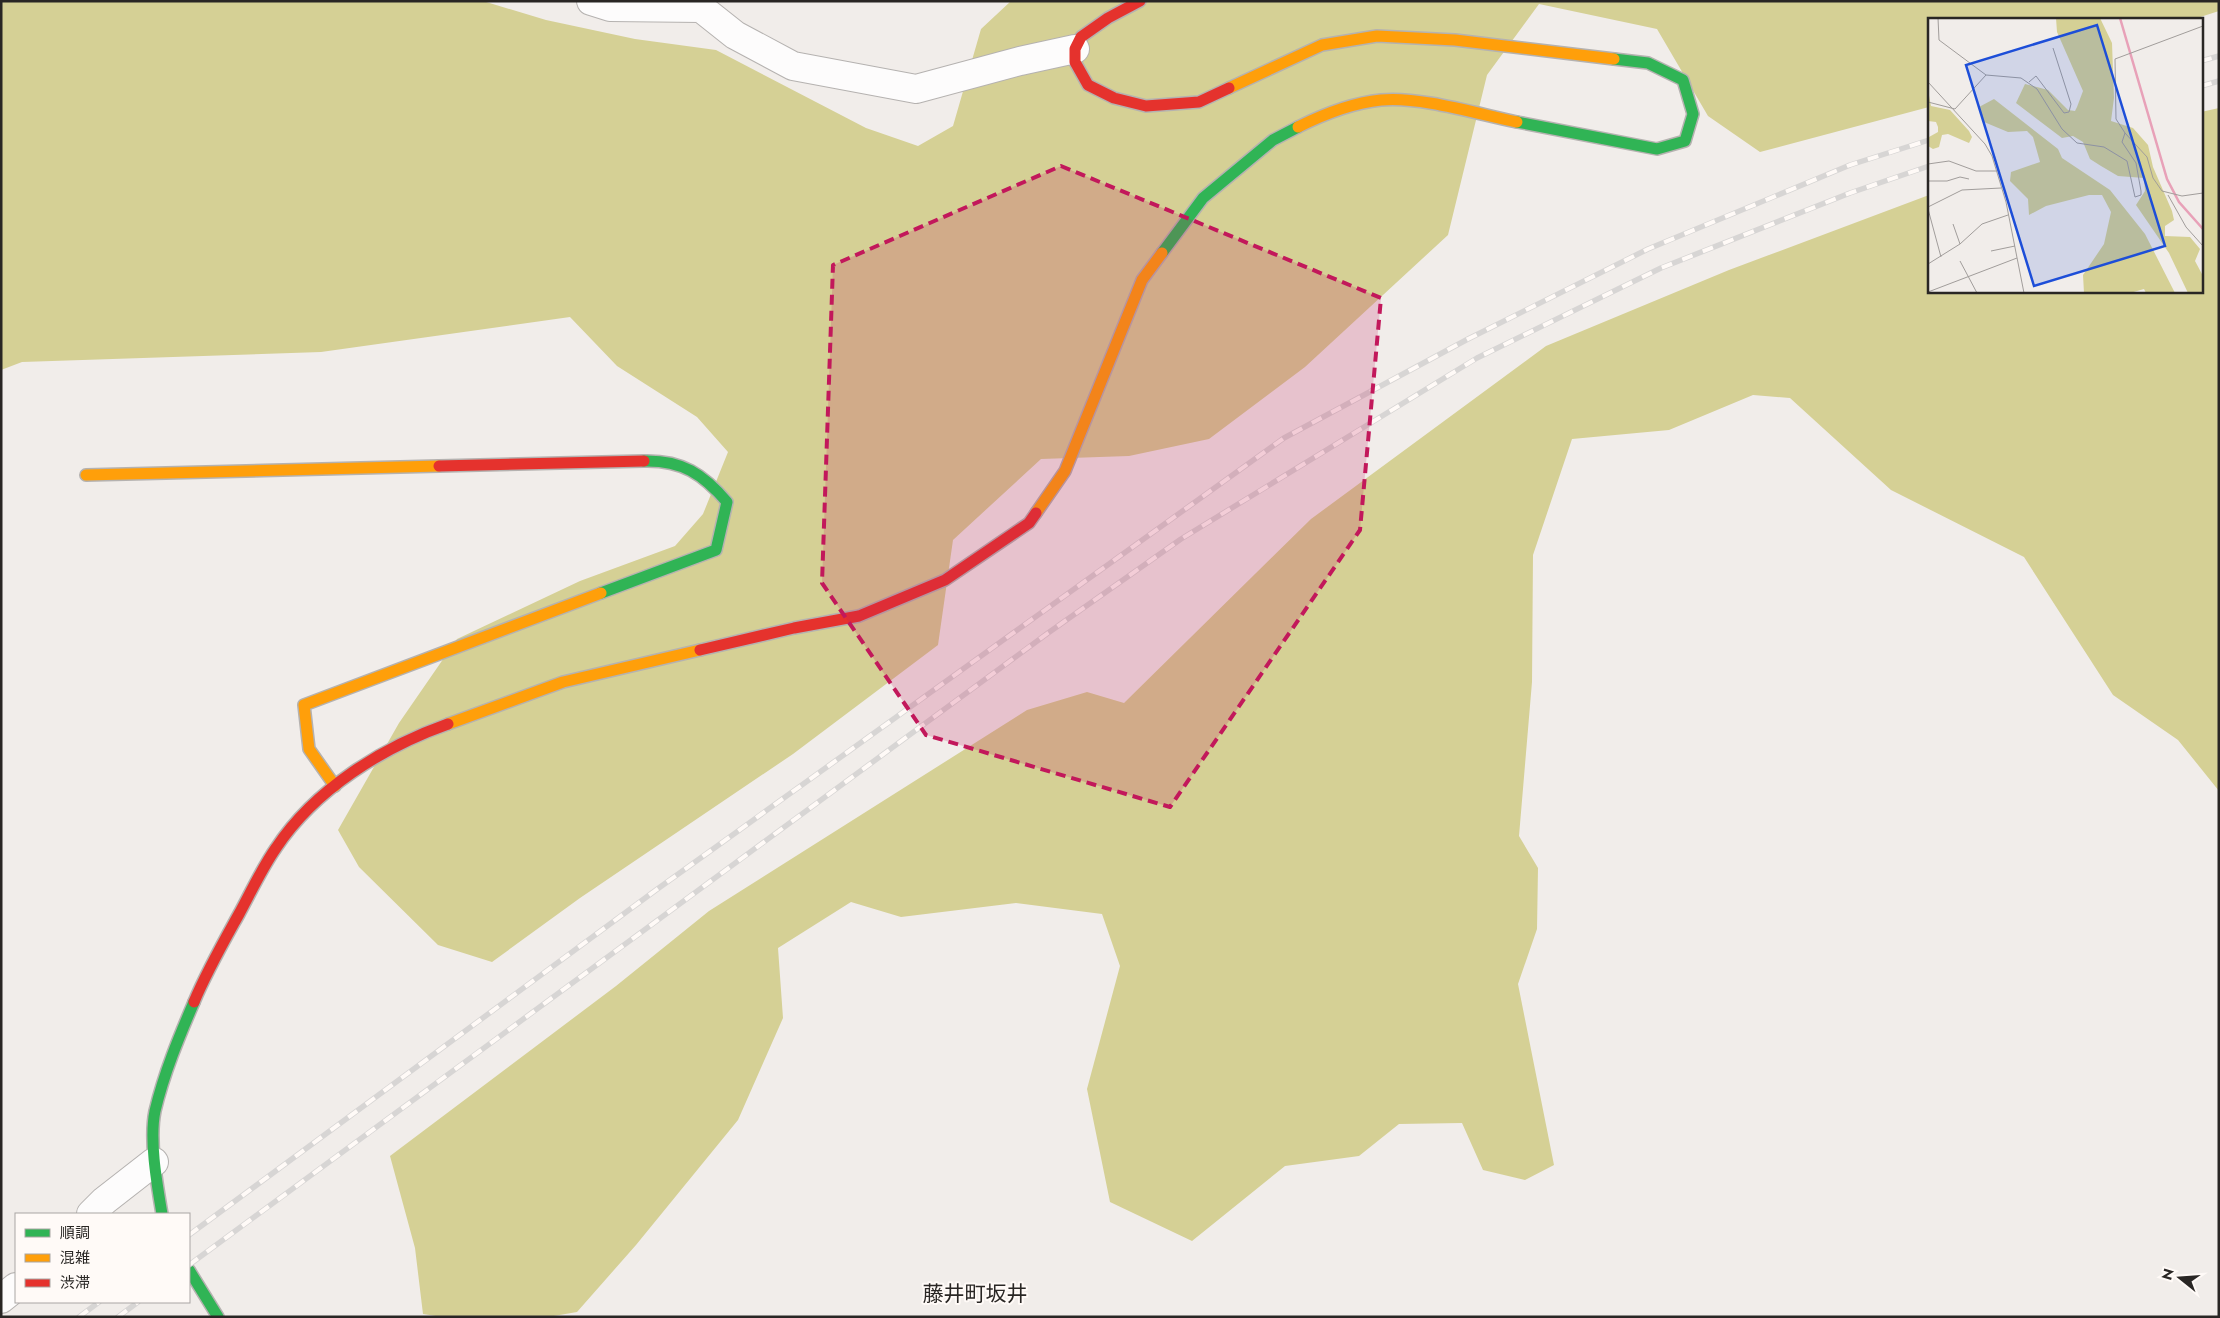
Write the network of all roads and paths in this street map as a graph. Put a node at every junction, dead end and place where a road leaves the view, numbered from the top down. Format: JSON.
{"nodes":[{"id":1,"x":591,"y":1,"type":"edge"},
{"id":2,"x":1140,"y":1,"type":"edge"},
{"id":3,"x":1075,"y":50,"type":"junction"},
{"id":4,"x":86,"y":475,"type":"dead end"},
{"id":5,"x":335,"y":786,"type":"junction"},
{"id":6,"x":154,"y":1162,"type":"junction"},
{"id":7,"x":92,"y":1213,"type":"edge"},
{"id":8,"x":162,"y":1213,"type":"edge"},
{"id":9,"x":190,"y":1272,"type":"edge"},
{"id":10,"x":15,"y":1288,"type":"edge"},
{"id":11,"x":1,"y":1299,"type":"edge"},
{"id":12,"x":218,"y":1317,"type":"edge"}],
"edges":[{"from":1,"to":3,"type":"street"},
{"from":2,"to":3,"type":"street"},
{"from":3,"to":5,"type":"street"},
{"from":4,"to":5,"type":"street"},
{"from":5,"to":6,"type":"street"},
{"from":6,"to":7,"type":"street"},
{"from":6,"to":8,"type":"street"},
{"from":9,"to":12,"type":"street"},
{"from":10,"to":11,"type":"street"}]}
